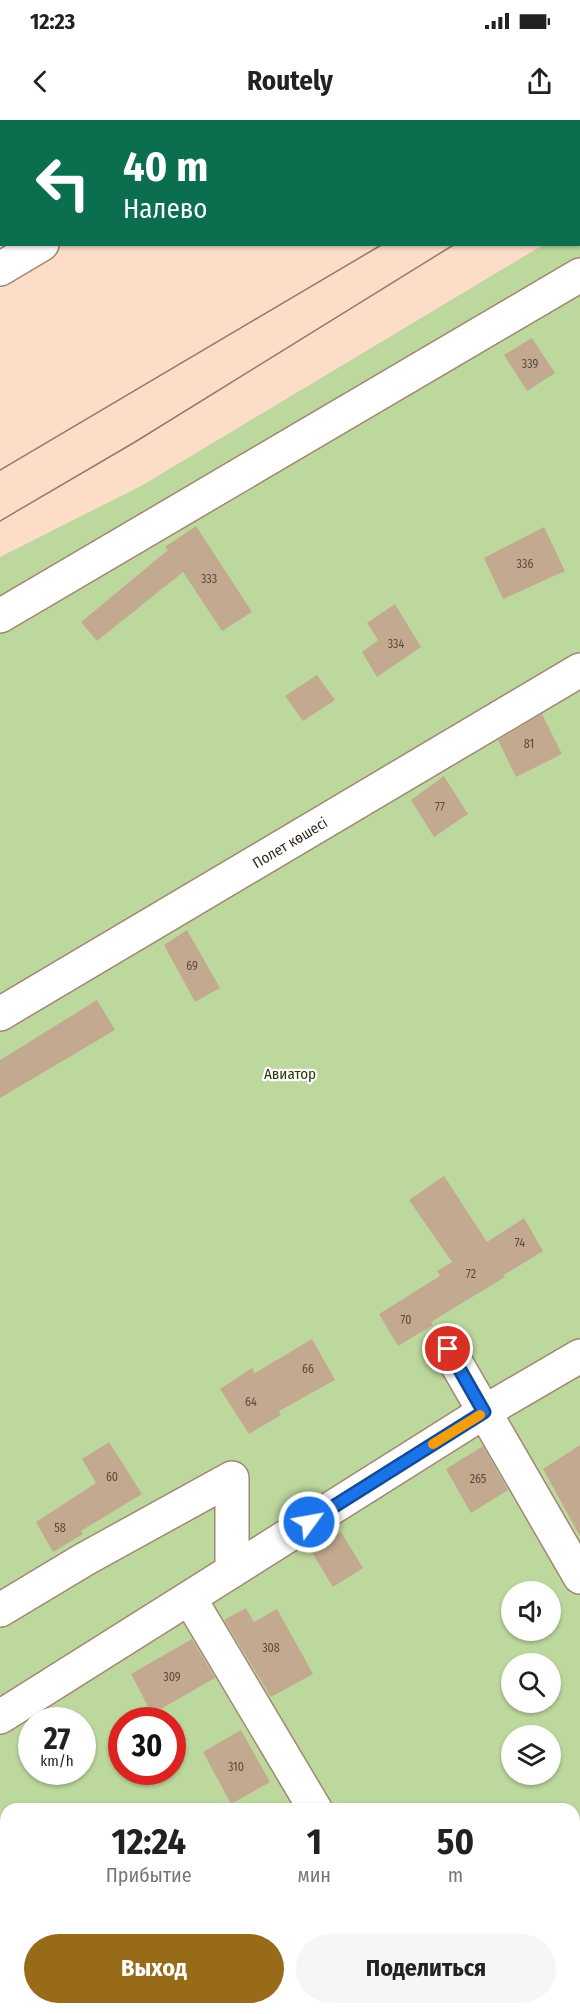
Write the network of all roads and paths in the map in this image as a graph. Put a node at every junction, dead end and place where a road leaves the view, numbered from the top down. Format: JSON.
{"nodes":[{"id":1,"x":39,"y":246,"type":"edge"},
{"id":2,"x":0,"y":269,"type":"edge"},
{"id":3,"x":580,"y":275,"type":"edge"},
{"id":4,"x":0,"y":616,"type":"edge"},
{"id":5,"x":580,"y":670,"type":"edge"},
{"id":6,"x":0,"y":1014,"type":"edge"},
{"id":7,"x":448,"y":1349,"type":"dead end"},
{"id":8,"x":580,"y":1356,"type":"edge"},
{"id":9,"x":484,"y":1412,"type":"junction"},
{"id":10,"x":232,"y":1571,"type":"junction"},
{"id":11,"x":580,"y":1577,"type":"edge"},
{"id":12,"x":190,"y":1599,"type":"junction"},
{"id":13,"x":0,"y":1610,"type":"edge"},
{"id":14,"x":0,"y":1717,"type":"edge"},
{"id":15,"x":311,"y":1803,"type":"edge"}],
"edges":[{"from":1,"to":2,"type":"street"},
{"from":3,"to":4,"type":"street"},
{"from":5,"to":6,"type":"street","name":"Полет көшесі"},
{"from":7,"to":9,"type":"street"},
{"from":8,"to":9,"type":"street"},
{"from":9,"to":10,"type":"street"},
{"from":9,"to":11,"type":"street"},
{"from":10,"to":12,"type":"street"},
{"from":10,"to":13,"type":"street"},
{"from":12,"to":14,"type":"street"},
{"from":12,"to":15,"type":"street"}]}
